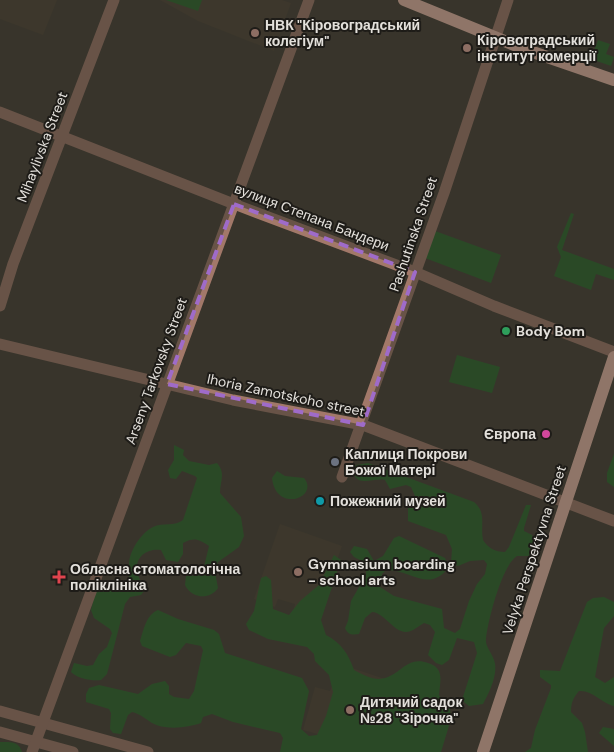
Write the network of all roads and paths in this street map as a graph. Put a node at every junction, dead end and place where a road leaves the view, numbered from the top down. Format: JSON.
{"nodes":[{"id":1,"x":114,"y":0,"type":"edge"},
{"id":2,"x":309,"y":0,"type":"edge"},
{"id":3,"x":404,"y":0,"type":"edge"},
{"id":4,"x":508,"y":0,"type":"edge"},
{"id":5,"x":495,"y":38,"type":"junction"},
{"id":6,"x":614,"y":80,"type":"edge"},
{"id":7,"x":0,"y":112,"type":"edge"},
{"id":8,"x":63,"y":136,"type":"junction"},
{"id":9,"x":234,"y":204,"type":"junction"},
{"id":10,"x":415,"y":272,"type":"junction"},
{"id":11,"x":0,"y":306,"type":"edge"},
{"id":12,"x":0,"y":344,"type":"edge"},
{"id":13,"x":614,"y":352,"type":"edge"},
{"id":14,"x":614,"y":357,"type":"edge"},
{"id":15,"x":167,"y":384,"type":"junction"},
{"id":16,"x":363,"y":425,"type":"junction"},
{"id":17,"x":342,"y":477,"type":"dead end"},
{"id":18,"x":565,"y":503,"type":"junction"},
{"id":19,"x":614,"y":521,"type":"edge"},
{"id":20,"x":0,"y":711,"type":"edge"},
{"id":21,"x":43,"y":723,"type":"junction"},
{"id":22,"x":0,"y":732,"type":"edge"},
{"id":23,"x":34,"y":747,"type":"edge"},
{"id":24,"x":73,"y":752,"type":"edge"},
{"id":25,"x":148,"y":752,"type":"edge"},
{"id":26,"x":483,"y":752,"type":"edge"}],
"edges":[{"from":1,"to":8,"type":"street","name":"Mihaylivska Street"},
{"from":2,"to":9,"type":"street","name":"Arseny Tarkovsky Street"},
{"from":3,"to":5,"type":"main road"},
{"from":4,"to":5,"type":"street","name":"Pashutinska Street"},
{"from":5,"to":6,"type":"main road"},
{"from":5,"to":10,"type":"street","name":"Pashutinska Street"},
{"from":7,"to":8,"type":"street","name":"вулиця Степана Бандери"},
{"from":8,"to":9,"type":"street","name":"вулиця Степана Бандери"},
{"from":8,"to":11,"type":"street","name":"Mihaylivska Street"},
{"from":9,"to":10,"type":"street","name":"вулиця Степана Бандери"},
{"from":9,"to":15,"type":"street","name":"Arseny Tarkovsky Street"},
{"from":10,"to":13,"type":"street","name":"вулиця Степана Бандери"},
{"from":10,"to":16,"type":"street","name":"Pashutinska Street"},
{"from":12,"to":15,"type":"street","name":"Ihoria Zamotskoho street"},
{"from":14,"to":18,"type":"main road","name":"Velyka Perspektyvna Street"},
{"from":15,"to":16,"type":"street","name":"Ihoria Zamotskoho street"},
{"from":15,"to":21,"type":"street","name":"Arseny Tarkovsky Street"},
{"from":16,"to":17,"type":"street","name":"Pashutinska Street"},
{"from":16,"to":18,"type":"street","name":"Ihoria Zamotskoho street"},
{"from":18,"to":19,"type":"street","name":"Ihoria Zamotskoho street"},
{"from":18,"to":26,"type":"main road","name":"Velyka Perspektyvna Street"},
{"from":20,"to":21,"type":"street"},
{"from":21,"to":23,"type":"street","name":"Arseny Tarkovsky Street"},
{"from":21,"to":25,"type":"street"},
{"from":22,"to":23,"type":"street"},
{"from":23,"to":24,"type":"street"}]}
